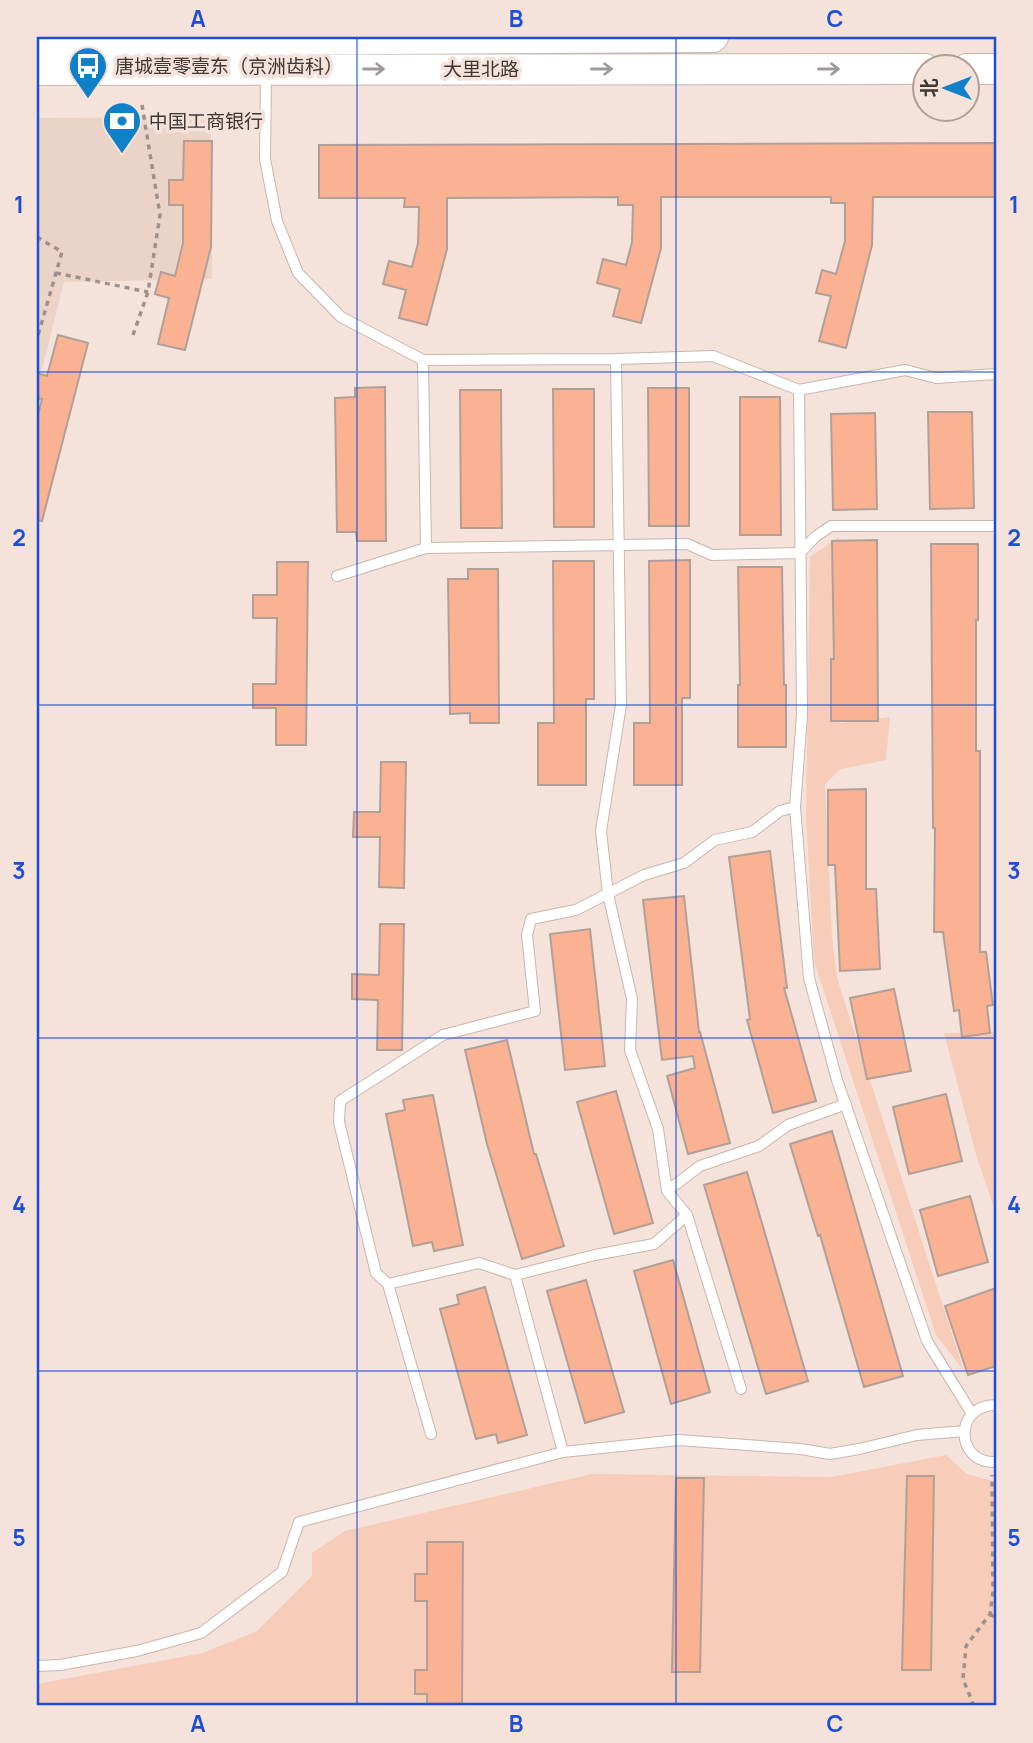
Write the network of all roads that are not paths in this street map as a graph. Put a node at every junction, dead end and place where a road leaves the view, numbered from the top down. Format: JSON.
{"nodes":[{"id":1,"x":713,"y":37,"type":"edge"},
{"id":2,"x":37,"y":41,"type":"edge"},
{"id":3,"x":266,"y":69,"type":"junction"},
{"id":4,"x":911,"y":69,"type":"edge"},
{"id":5,"x":37,"y":70,"type":"edge"},
{"id":6,"x":616,"y":359,"type":"junction"},
{"id":7,"x":423,"y":360,"type":"junction"},
{"id":8,"x":996,"y":374,"type":"edge"},
{"id":9,"x":799,"y":390,"type":"junction"},
{"id":10,"x":996,"y":526,"type":"edge"},
{"id":11,"x":619,"y":545,"type":"junction"},
{"id":12,"x":426,"y":548,"type":"junction"},
{"id":13,"x":800,"y":553,"type":"junction"},
{"id":14,"x":337,"y":576,"type":"dead end"},
{"id":15,"x":795,"y":807,"type":"junction"},
{"id":16,"x":608,"y":894,"type":"junction"},
{"id":17,"x":846,"y":1104,"type":"junction"},
{"id":18,"x":667,"y":1191,"type":"junction"},
{"id":19,"x":687,"y":1215,"type":"junction"},
{"id":20,"x":515,"y":1275,"type":"junction"},
{"id":21,"x":388,"y":1284,"type":"junction"},
{"id":22,"x":741,"y":1389,"type":"dead end"},
{"id":23,"x":996,"y":1405,"type":"edge"},
{"id":24,"x":972,"y":1414,"type":"junction"},
{"id":25,"x":964,"y":1431,"type":"junction"},
{"id":26,"x":431,"y":1434,"type":"dead end"},
{"id":27,"x":563,"y":1452,"type":"junction"},
{"id":28,"x":994,"y":1462,"type":"edge"},
{"id":29,"x":37,"y":1666,"type":"edge"}],
"edges":[{"from":1,"to":2,"type":"main road","name":"大里北路"},
{"from":3,"to":4,"type":"main road","name":"大里北路","one_way":true},
{"from":3,"to":5,"type":"main road","name":"大里北路"},
{"from":3,"to":7,"type":"lane"},
{"from":6,"to":7,"type":"lane"},
{"from":6,"to":9,"type":"lane"},
{"from":6,"to":11,"type":"lane"},
{"from":7,"to":12,"type":"lane"},
{"from":8,"to":9,"type":"lane"},
{"from":9,"to":13,"type":"lane"},
{"from":10,"to":13,"type":"lane"},
{"from":11,"to":12,"type":"lane"},
{"from":11,"to":13,"type":"lane"},
{"from":11,"to":16,"type":"lane"},
{"from":12,"to":14,"type":"lane"},
{"from":13,"to":15,"type":"lane"},
{"from":15,"to":16,"type":"lane"},
{"from":15,"to":17,"type":"lane"},
{"from":16,"to":18,"type":"lane"},
{"from":16,"to":21,"type":"lane"},
{"from":17,"to":18,"type":"lane"},
{"from":17,"to":24,"type":"lane"},
{"from":18,"to":19,"type":"lane"},
{"from":19,"to":20,"type":"lane"},
{"from":19,"to":22,"type":"lane"},
{"from":20,"to":21,"type":"lane"},
{"from":20,"to":27,"type":"lane"},
{"from":21,"to":26,"type":"lane"},
{"from":23,"to":24,"type":"lane"},
{"from":24,"to":25,"type":"lane"},
{"from":25,"to":27,"type":"lane"},
{"from":25,"to":28,"type":"lane"},
{"from":27,"to":29,"type":"lane"}]}
